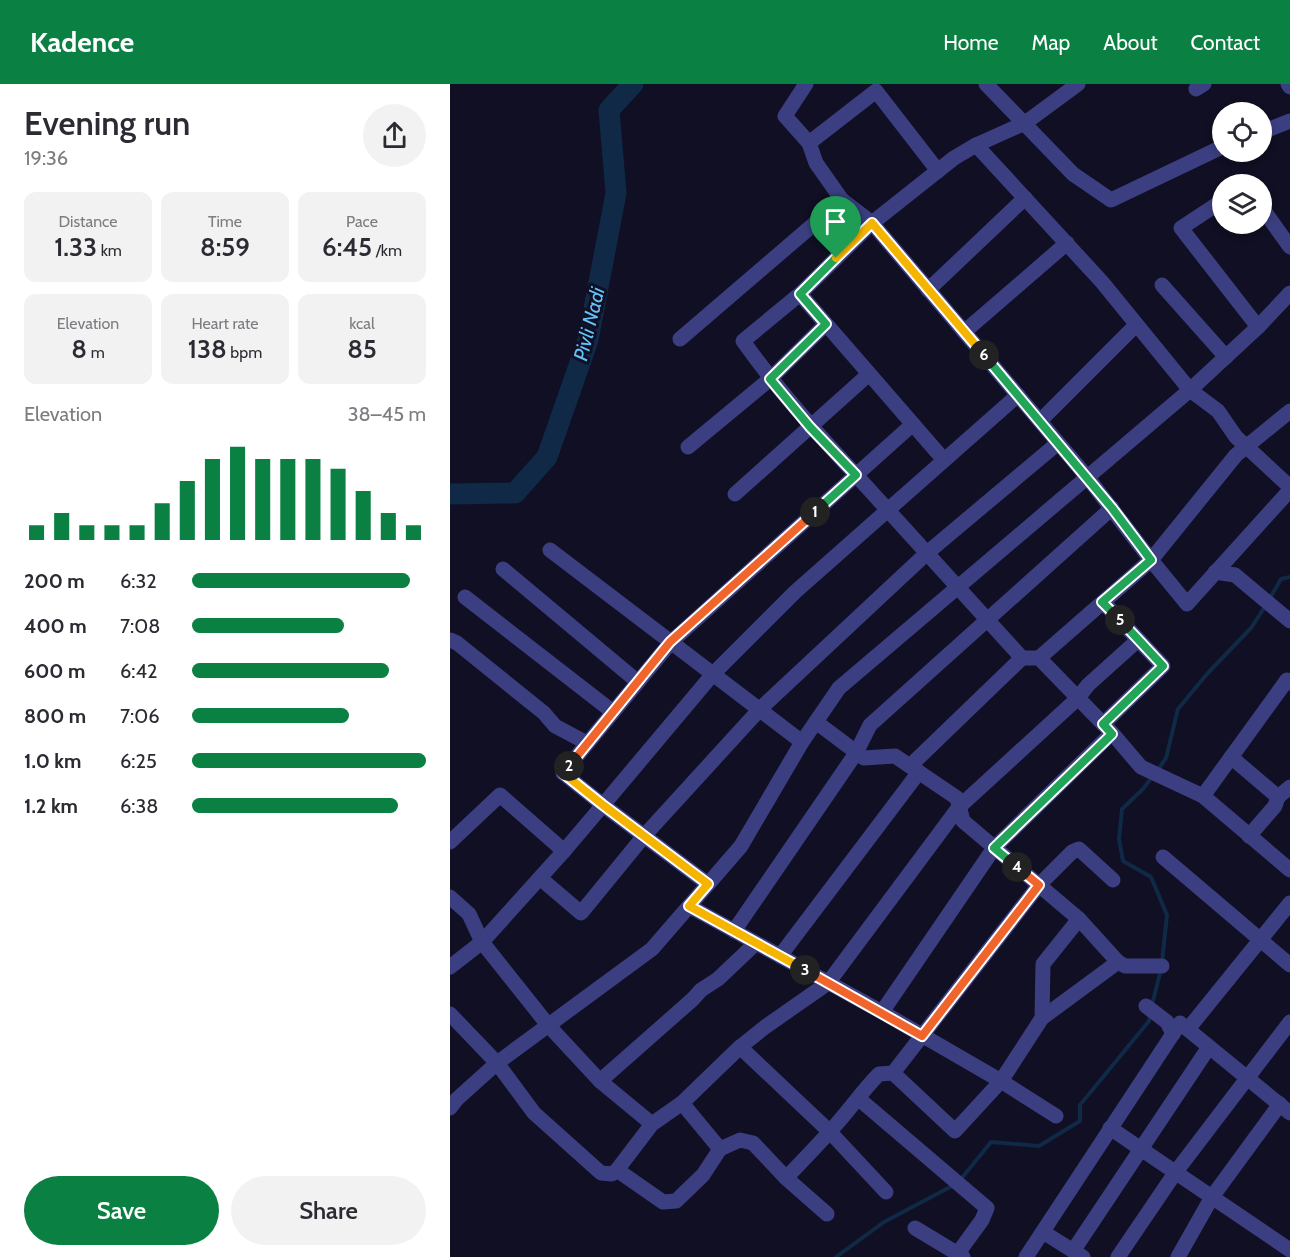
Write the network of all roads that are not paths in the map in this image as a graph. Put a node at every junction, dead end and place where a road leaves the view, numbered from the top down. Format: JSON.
{"nodes":[{"id":1,"x":806,"y":84,"type":"edge"},
{"id":2,"x":986,"y":84,"type":"edge"},
{"id":3,"x":1078,"y":84,"type":"edge"},
{"id":4,"x":1290,"y":121,"type":"edge"},
{"id":5,"x":1025,"y":123,"type":"junction"},
{"id":6,"x":1272,"y":128,"type":"edge"},
{"id":7,"x":809,"y":143,"type":"junction"},
{"id":8,"x":976,"y":146,"type":"junction"},
{"id":9,"x":1212,"y":152,"type":"edge"},
{"id":10,"x":938,"y":171,"type":"junction"},
{"id":11,"x":1025,"y":198,"type":"junction"},
{"id":12,"x":842,"y":200,"type":"junction"},
{"id":13,"x":1212,"y":208,"type":"edge"},
{"id":14,"x":1272,"y":222,"type":"edge"},
{"id":15,"x":872,"y":223,"type":"junction"},
{"id":16,"x":1067,"y":243,"type":"junction"},
{"id":17,"x":1290,"y":247,"type":"edge"},
{"id":18,"x":1162,"y":285,"type":"dead end"},
{"id":19,"x":928,"y":290,"type":"junction"},
{"id":20,"x":1290,"y":293,"type":"edge"},
{"id":21,"x":800,"y":294,"type":"junction"},
{"id":22,"x":826,"y":324,"type":"junction"},
{"id":23,"x":1136,"y":325,"type":"junction"},
{"id":24,"x":1258,"y":327,"type":"junction"},
{"id":25,"x":964,"y":332,"type":"junction"},
{"id":26,"x":680,"y":339,"type":"dead end"},
{"id":27,"x":1226,"y":357,"type":"junction"},
{"id":28,"x":869,"y":374,"type":"junction"},
{"id":29,"x":770,"y":379,"type":"junction"},
{"id":30,"x":1190,"y":390,"type":"junction"},
{"id":31,"x":1018,"y":395,"type":"junction"},
{"id":32,"x":1290,"y":411,"type":"edge"},
{"id":33,"x":1040,"y":421,"type":"junction"},
{"id":34,"x":914,"y":424,"type":"junction"},
{"id":35,"x":810,"y":427,"type":"junction"},
{"id":36,"x":1058,"y":443,"type":"junction"},
{"id":37,"x":1246,"y":446,"type":"junction"},
{"id":38,"x":688,"y":447,"type":"dead end"},
{"id":39,"x":944,"y":460,"type":"junction"},
{"id":40,"x":856,"y":475,"type":"junction"},
{"id":41,"x":1088,"y":478,"type":"junction"},
{"id":42,"x":1290,"y":489,"type":"edge"},
{"id":43,"x":735,"y":494,"type":"dead end"},
{"id":44,"x":1112,"y":508,"type":"junction"},
{"id":45,"x":887,"y":509,"type":"junction"},
{"id":46,"x":550,"y":550,"type":"dead end"},
{"id":47,"x":927,"y":553,"type":"junction"},
{"id":48,"x":1151,"y":560,"type":"junction"},
{"id":49,"x":504,"y":569,"type":"dead end"},
{"id":50,"x":1215,"y":572,"type":"junction"},
{"id":51,"x":958,"y":588,"type":"junction"},
{"id":52,"x":465,"y":597,"type":"dead end"},
{"id":53,"x":1102,"y":602,"type":"junction"},
{"id":54,"x":987,"y":619,"type":"junction"},
{"id":55,"x":1290,"y":621,"type":"edge"},
{"id":56,"x":450,"y":640,"type":"edge"},
{"id":57,"x":1138,"y":640,"type":"junction"},
{"id":58,"x":670,"y":642,"type":"junction"},
{"id":59,"x":1022,"y":658,"type":"junction"},
{"id":60,"x":1039,"y":658,"type":"junction"},
{"id":61,"x":713,"y":674,"type":"junction"},
{"id":62,"x":638,"y":682,"type":"junction"},
{"id":63,"x":1290,"y":683,"type":"edge"},
{"id":64,"x":1077,"y":699,"type":"junction"},
{"id":65,"x":760,"y":710,"type":"junction"},
{"id":66,"x":613,"y":712,"type":"junction"},
{"id":67,"x":816,"y":722,"type":"junction"},
{"id":68,"x":1108,"y":729,"type":"junction"},
{"id":69,"x":802,"y":742,"type":"junction"},
{"id":70,"x":588,"y":743,"type":"junction"},
{"id":71,"x":856,"y":753,"type":"junction"},
{"id":72,"x":1231,"y":757,"type":"junction"},
{"id":73,"x":914,"y":769,"type":"junction"},
{"id":74,"x":1284,"y":792,"type":"edge"},
{"id":75,"x":1203,"y":796,"type":"junction"},
{"id":76,"x":603,"y":805,"type":"junction"},
{"id":77,"x":959,"y":807,"type":"junction"},
{"id":78,"x":644,"y":836,"type":"junction"},
{"id":79,"x":1249,"y":836,"type":"junction"},
{"id":80,"x":450,"y":842,"type":"edge"},
{"id":81,"x":994,"y":848,"type":"junction"},
{"id":82,"x":564,"y":851,"type":"junction"},
{"id":83,"x":1163,"y":857,"type":"dead end"},
{"id":84,"x":1290,"y":870,"type":"edge"},
{"id":85,"x":540,"y":878,"type":"junction"},
{"id":86,"x":1113,"y":880,"type":"dead end"},
{"id":87,"x":708,"y":884,"type":"junction"},
{"id":88,"x":1039,"y":885,"type":"junction"},
{"id":89,"x":451,"y":898,"type":"edge"},
{"id":90,"x":1290,"y":903,"type":"edge"},
{"id":91,"x":689,"y":906,"type":"junction"},
{"id":92,"x":1079,"y":919,"type":"junction"},
{"id":93,"x":734,"y":931,"type":"junction"},
{"id":94,"x":1261,"y":940,"type":"junction"},
{"id":95,"x":482,"y":942,"type":"junction"},
{"id":96,"x":756,"y":943,"type":"junction"},
{"id":97,"x":780,"y":956,"type":"junction"},
{"id":98,"x":1118,"y":962,"type":"junction"},
{"id":99,"x":1290,"y":965,"type":"edge"},
{"id":100,"x":1162,"y":966,"type":"dead end"},
{"id":101,"x":450,"y":967,"type":"edge"},
{"id":102,"x":828,"y":983,"type":"junction"},
{"id":103,"x":1146,"y":1006,"type":"dead end"},
{"id":104,"x":882,"y":1012,"type":"junction"},
{"id":105,"x":450,"y":1014,"type":"edge"},
{"id":106,"x":1042,"y":1018,"type":"junction"},
{"id":107,"x":1290,"y":1022,"type":"edge"},
{"id":108,"x":548,"y":1025,"type":"junction"},
{"id":109,"x":1188,"y":1029,"type":"junction"},
{"id":110,"x":1173,"y":1034,"type":"junction"},
{"id":111,"x":922,"y":1036,"type":"junction"},
{"id":112,"x":740,"y":1047,"type":"junction"},
{"id":113,"x":1209,"y":1047,"type":"junction"},
{"id":114,"x":497,"y":1063,"type":"junction"},
{"id":115,"x":893,"y":1073,"type":"junction"},
{"id":116,"x":1248,"y":1078,"type":"junction"},
{"id":117,"x":600,"y":1081,"type":"junction"},
{"id":118,"x":1001,"y":1081,"type":"junction"},
{"id":119,"x":859,"y":1098,"type":"junction"},
{"id":120,"x":682,"y":1103,"type":"junction"},
{"id":121,"x":450,"y":1108,"type":"edge"},
{"id":122,"x":1285,"y":1109,"type":"edge"},
{"id":123,"x":1056,"y":1116,"type":"dead end"},
{"id":124,"x":652,"y":1124,"type":"junction"},
{"id":125,"x":1110,"y":1128,"type":"junction"},
{"id":126,"x":830,"y":1132,"type":"junction"},
{"id":127,"x":720,"y":1149,"type":"junction"},
{"id":128,"x":1141,"y":1149,"type":"junction"},
{"id":129,"x":617,"y":1170,"type":"junction"},
{"id":130,"x":1175,"y":1173,"type":"junction"},
{"id":131,"x":786,"y":1178,"type":"junction"},
{"id":132,"x":886,"y":1192,"type":"dead end"},
{"id":133,"x":1212,"y":1197,"type":"junction"},
{"id":134,"x":827,"y":1214,"type":"dead end"},
{"id":135,"x":915,"y":1228,"type":"dead end"},
{"id":136,"x":1043,"y":1232,"type":"junction"},
{"id":137,"x":1290,"y":1250,"type":"edge"},
{"id":138,"x":1078,"y":1254,"type":"edge"},
{"id":139,"x":961,"y":1255,"type":"edge"},
{"id":140,"x":1026,"y":1257,"type":"edge"},
{"id":141,"x":1118,"y":1257,"type":"edge"},
{"id":142,"x":1178,"y":1257,"type":"edge"},
{"id":143,"x":1286,"y":1257,"type":"edge"}],
"edges":[{"from":1,"to":7,"type":"street"},
{"from":2,"to":5,"type":"street"},
{"from":3,"to":5,"type":"street"},
{"from":4,"to":6,"type":"street"},
{"from":5,"to":8,"type":"street"},
{"from":5,"to":9,"type":"street"},
{"from":7,"to":10,"type":"street"},
{"from":7,"to":12,"type":"street"},
{"from":8,"to":10,"type":"street"},
{"from":8,"to":11,"type":"street"},
{"from":10,"to":15,"type":"street"},
{"from":11,"to":16,"type":"street"},
{"from":11,"to":19,"type":"street"},
{"from":12,"to":15,"type":"street"},
{"from":12,"to":26,"type":"street"},
{"from":13,"to":24,"type":"street"},
{"from":14,"to":17,"type":"street"},
{"from":15,"to":19,"type":"street"},
{"from":15,"to":21,"type":"street"},
{"from":16,"to":23,"type":"street"},
{"from":16,"to":25,"type":"street"},
{"from":18,"to":27,"type":"street"},
{"from":19,"to":25,"type":"street"},
{"from":20,"to":24,"type":"street"},
{"from":21,"to":22,"type":"street"},
{"from":21,"to":29,"type":"street"},
{"from":22,"to":28,"type":"street"},
{"from":22,"to":29,"type":"street"},
{"from":23,"to":30,"type":"street"},
{"from":23,"to":33,"type":"street"},
{"from":24,"to":27,"type":"street"},
{"from":25,"to":31,"type":"street"},
{"from":27,"to":30,"type":"street"},
{"from":28,"to":34,"type":"street"},
{"from":28,"to":35,"type":"street"},
{"from":29,"to":35,"type":"street"},
{"from":29,"to":38,"type":"street"},
{"from":30,"to":37,"type":"street"},
{"from":30,"to":41,"type":"street"},
{"from":31,"to":33,"type":"street"},
{"from":31,"to":39,"type":"street"},
{"from":32,"to":37,"type":"street"},
{"from":33,"to":36,"type":"street"},
{"from":34,"to":39,"type":"street"},
{"from":34,"to":40,"type":"street"},
{"from":35,"to":40,"type":"street"},
{"from":35,"to":43,"type":"street"},
{"from":36,"to":41,"type":"street"},
{"from":36,"to":47,"type":"street"},
{"from":37,"to":42,"type":"street"},
{"from":37,"to":48,"type":"street"},
{"from":39,"to":45,"type":"street"},
{"from":40,"to":45,"type":"street"},
{"from":40,"to":58,"type":"street"},
{"from":41,"to":44,"type":"street"},
{"from":41,"to":51,"type":"street"},
{"from":42,"to":50,"type":"street"},
{"from":44,"to":48,"type":"street"},
{"from":44,"to":54,"type":"street"},
{"from":45,"to":47,"type":"street"},
{"from":45,"to":61,"type":"street"},
{"from":46,"to":58,"type":"street"},
{"from":47,"to":51,"type":"street"},
{"from":47,"to":65,"type":"street"},
{"from":48,"to":50,"type":"street"},
{"from":48,"to":53,"type":"street"},
{"from":49,"to":62,"type":"street"},
{"from":50,"to":55,"type":"street"},
{"from":51,"to":54,"type":"street"},
{"from":51,"to":67,"type":"street"},
{"from":52,"to":66,"type":"street"},
{"from":53,"to":57,"type":"street"},
{"from":53,"to":60,"type":"street"},
{"from":54,"to":59,"type":"street"},
{"from":54,"to":71,"type":"street"},
{"from":56,"to":70,"type":"street"},
{"from":57,"to":64,"type":"street"},
{"from":57,"to":68,"type":"street"},
{"from":58,"to":61,"type":"street"},
{"from":58,"to":62,"type":"street"},
{"from":59,"to":60,"type":"street"},
{"from":59,"to":73,"type":"street"},
{"from":60,"to":64,"type":"street"},
{"from":61,"to":65,"type":"street"},
{"from":61,"to":76,"type":"street"},
{"from":62,"to":66,"type":"street"},
{"from":63,"to":72,"type":"street"},
{"from":64,"to":68,"type":"street"},
{"from":64,"to":77,"type":"street"},
{"from":65,"to":69,"type":"street"},
{"from":65,"to":78,"type":"street"},
{"from":66,"to":70,"type":"street"},
{"from":67,"to":69,"type":"street"},
{"from":67,"to":71,"type":"street"},
{"from":68,"to":75,"type":"street"},
{"from":68,"to":81,"type":"street"},
{"from":69,"to":87,"type":"street"},
{"from":70,"to":76,"type":"street"},
{"from":71,"to":73,"type":"street"},
{"from":71,"to":93,"type":"street"},
{"from":72,"to":74,"type":"street"},
{"from":72,"to":75,"type":"street"},
{"from":73,"to":77,"type":"street"},
{"from":73,"to":97,"type":"street"},
{"from":74,"to":79,"type":"street"},
{"from":75,"to":79,"type":"street"},
{"from":76,"to":78,"type":"street"},
{"from":76,"to":82,"type":"street"},
{"from":77,"to":81,"type":"street"},
{"from":77,"to":102,"type":"street"},
{"from":78,"to":85,"type":"street"},
{"from":78,"to":87,"type":"street"},
{"from":79,"to":84,"type":"street"},
{"from":80,"to":82,"type":"street"},
{"from":81,"to":88,"type":"street"},
{"from":81,"to":104,"type":"street"},
{"from":82,"to":85,"type":"street"},
{"from":83,"to":94,"type":"street"},
{"from":85,"to":95,"type":"street"},
{"from":86,"to":88,"type":"street"},
{"from":87,"to":91,"type":"street"},
{"from":88,"to":92,"type":"street"},
{"from":88,"to":111,"type":"street"},
{"from":89,"to":95,"type":"street"},
{"from":90,"to":94,"type":"street"},
{"from":91,"to":93,"type":"street"},
{"from":91,"to":108,"type":"street"},
{"from":92,"to":98,"type":"street"},
{"from":92,"to":106,"type":"street"},
{"from":93,"to":96,"type":"street"},
{"from":94,"to":99,"type":"street"},
{"from":94,"to":109,"type":"street"},
{"from":95,"to":101,"type":"street"},
{"from":95,"to":108,"type":"street"},
{"from":96,"to":97,"type":"street"},
{"from":96,"to":117,"type":"street"},
{"from":97,"to":102,"type":"street"},
{"from":98,"to":100,"type":"street"},
{"from":98,"to":106,"type":"street"},
{"from":102,"to":104,"type":"street"},
{"from":102,"to":112,"type":"street"},
{"from":103,"to":110,"type":"street"},
{"from":104,"to":111,"type":"street"},
{"from":105,"to":114,"type":"street"},
{"from":106,"to":118,"type":"street"},
{"from":107,"to":116,"type":"street"},
{"from":108,"to":114,"type":"street"},
{"from":108,"to":117,"type":"street"},
{"from":109,"to":110,"type":"street"},
{"from":109,"to":113,"type":"street"},
{"from":110,"to":125,"type":"street"},
{"from":111,"to":115,"type":"street"},
{"from":111,"to":118,"type":"street"},
{"from":112,"to":120,"type":"street"},
{"from":112,"to":126,"type":"street"},
{"from":113,"to":116,"type":"street"},
{"from":113,"to":128,"type":"street"},
{"from":114,"to":121,"type":"street"},
{"from":114,"to":129,"type":"street"},
{"from":115,"to":118,"type":"street"},
{"from":115,"to":119,"type":"street"},
{"from":116,"to":122,"type":"street"},
{"from":116,"to":130,"type":"street"},
{"from":117,"to":124,"type":"street"},
{"from":118,"to":123,"type":"street"},
{"from":119,"to":126,"type":"street"},
{"from":119,"to":139,"type":"street"},
{"from":120,"to":124,"type":"street"},
{"from":120,"to":127,"type":"street"},
{"from":122,"to":133,"type":"street"},
{"from":124,"to":129,"type":"street"},
{"from":125,"to":128,"type":"street"},
{"from":125,"to":136,"type":"street"},
{"from":126,"to":131,"type":"street"},
{"from":126,"to":132,"type":"street"},
{"from":127,"to":129,"type":"street"},
{"from":127,"to":131,"type":"street"},
{"from":128,"to":130,"type":"street"},
{"from":128,"to":138,"type":"street"},
{"from":130,"to":133,"type":"street"},
{"from":130,"to":141,"type":"street"},
{"from":131,"to":134,"type":"street"},
{"from":133,"to":137,"type":"street"},
{"from":133,"to":142,"type":"street"},
{"from":135,"to":139,"type":"street"},
{"from":136,"to":138,"type":"street"},
{"from":136,"to":140,"type":"street"},
{"from":137,"to":143,"type":"street"}]}
